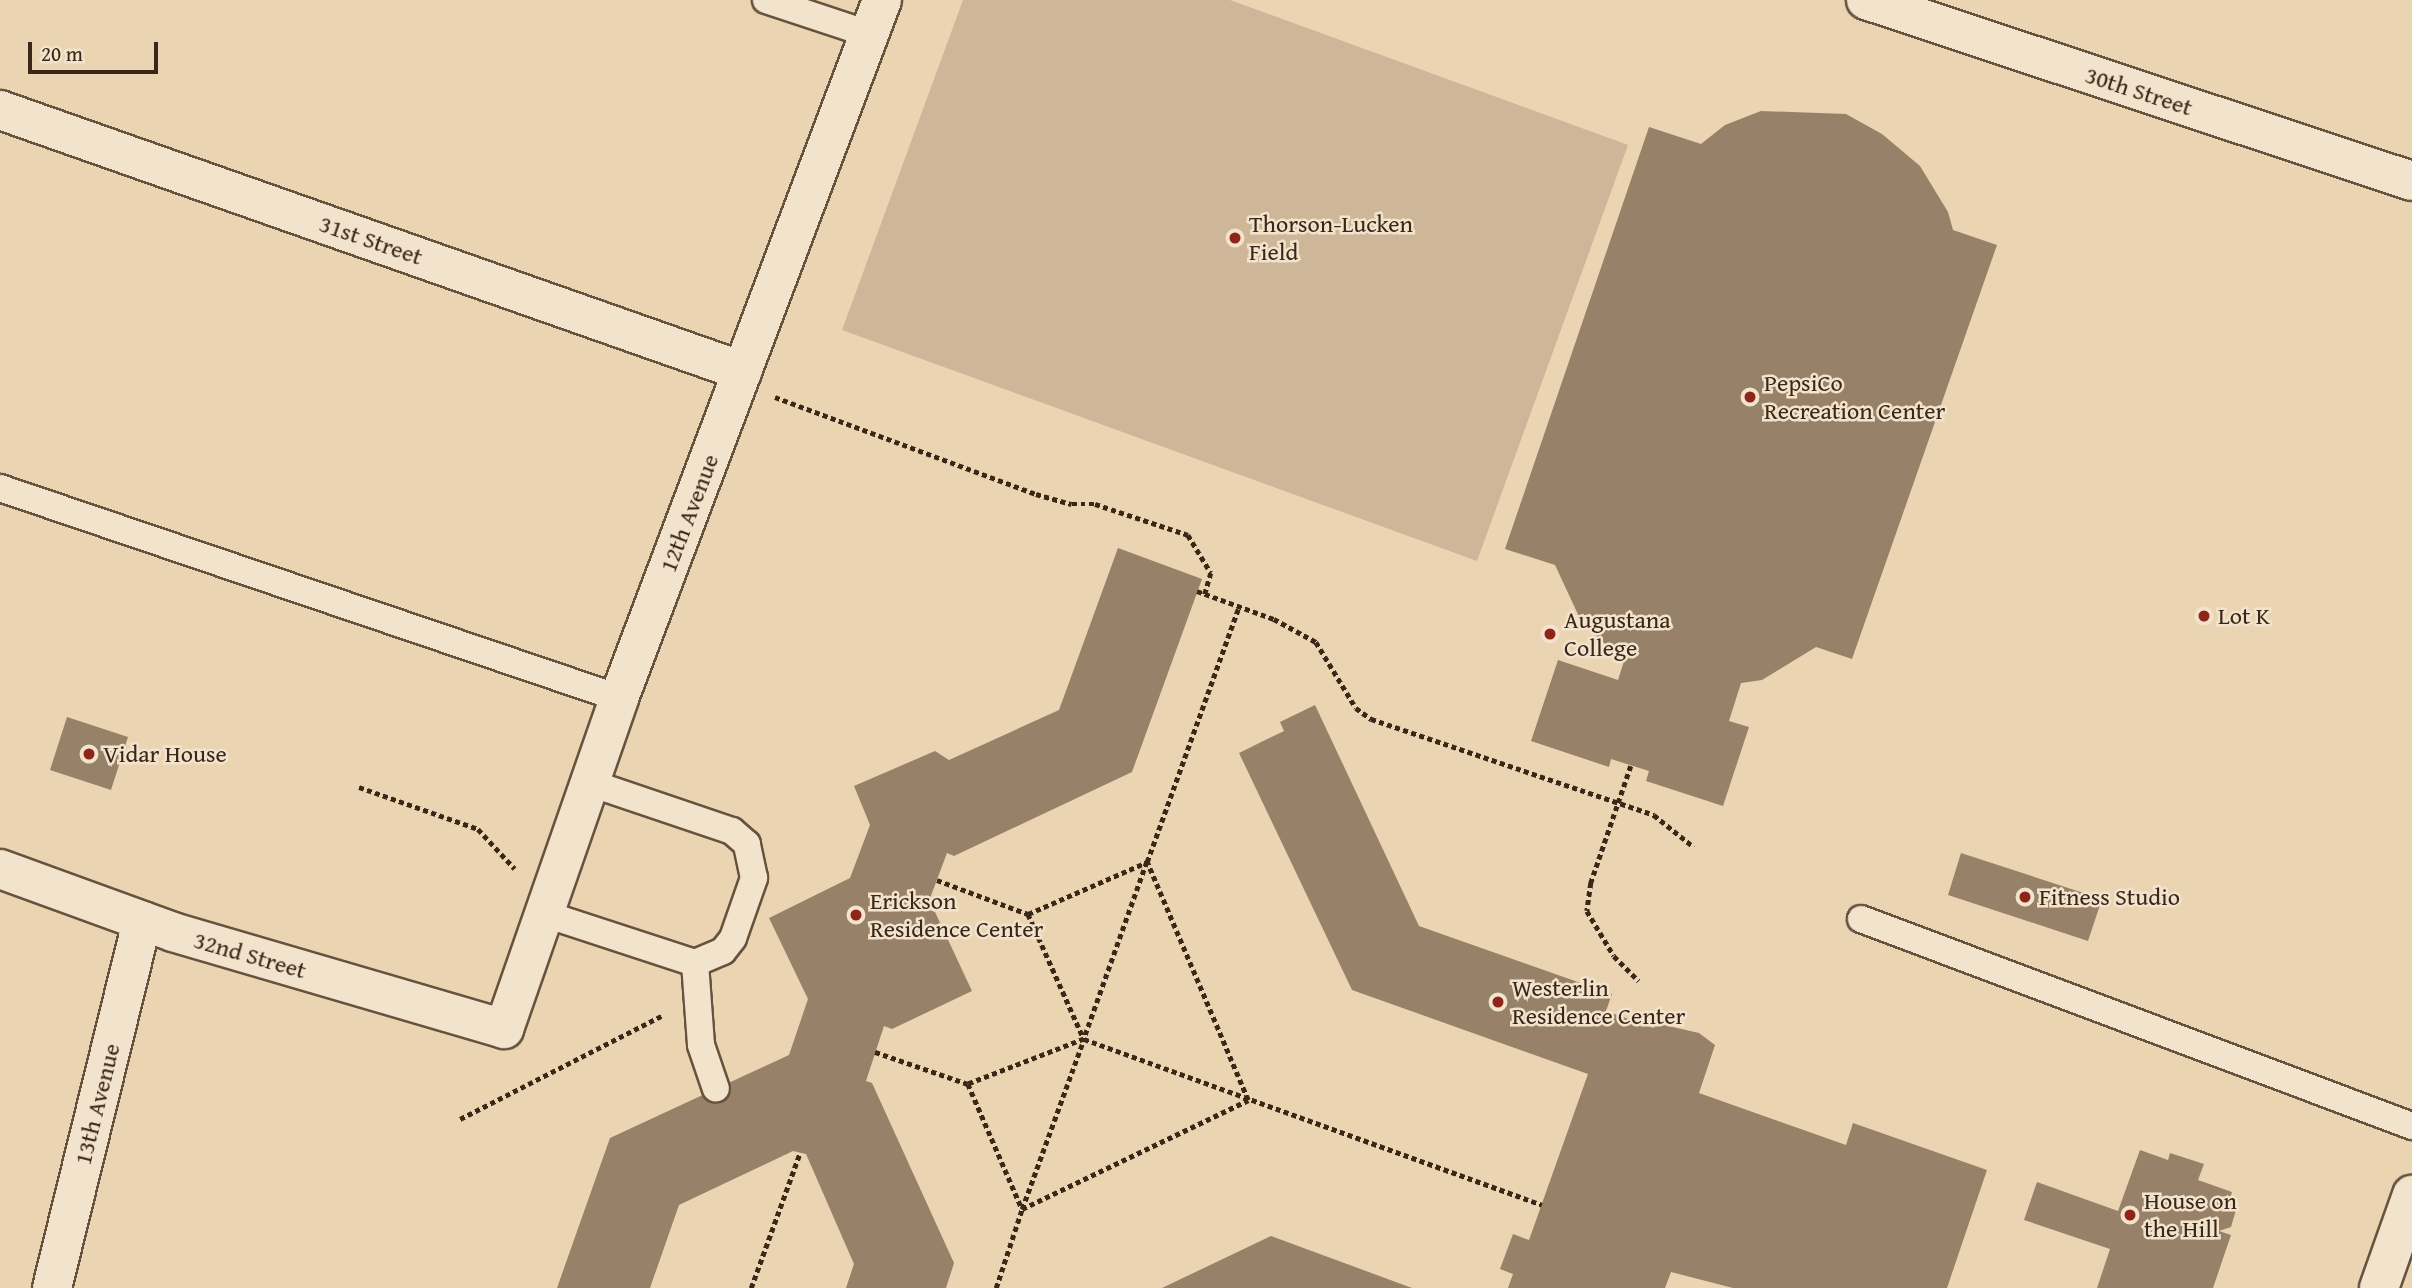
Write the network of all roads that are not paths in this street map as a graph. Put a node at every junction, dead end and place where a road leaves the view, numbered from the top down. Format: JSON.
{"nodes":[{"id":1,"x":766,"y":0,"type":"edge"},
{"id":2,"x":1866,"y":0,"type":"edge"},
{"id":3,"x":875,"y":17,"type":"edge"},
{"id":4,"x":0,"y":110,"type":"edge"},
{"id":5,"x":2412,"y":181,"type":"edge"},
{"id":6,"x":740,"y":377,"type":"junction"},
{"id":7,"x":0,"y":488,"type":"edge"},
{"id":8,"x":619,"y":698,"type":"junction"},
{"id":9,"x":590,"y":783,"type":"junction"},
{"id":10,"x":0,"y":869,"type":"edge"},
{"id":11,"x":546,"y":910,"type":"junction"},
{"id":12,"x":1861,"y":919,"type":"dead end"},
{"id":13,"x":142,"y":920,"type":"junction"},
{"id":14,"x":695,"y":963,"type":"junction"},
{"id":15,"x":505,"y":1029,"type":"joint"},
{"id":16,"x":716,"y":1088,"type":"dead end"},
{"id":17,"x":2412,"y":1126,"type":"edge"},
{"id":18,"x":2412,"y":1195,"type":"edge"},
{"id":19,"x":52,"y":1288,"type":"edge"},
{"id":20,"x":2379,"y":1288,"type":"edge"}],
"edges":[{"from":1,"to":3,"type":"lane"},
{"from":2,"to":5,"type":"street","name":"30th Street"},
{"from":3,"to":6,"type":"street","name":"12th Avenue"},
{"from":4,"to":6,"type":"street","name":"31st Street"},
{"from":6,"to":8,"type":"street","name":"12th Avenue"},
{"from":7,"to":8,"type":"lane"},
{"from":8,"to":9,"type":"street","name":"12th Avenue"},
{"from":9,"to":11,"type":"street","name":"12th Avenue"},
{"from":9,"to":14,"type":"lane"},
{"from":10,"to":13,"type":"street","name":"32nd Street"},
{"from":11,"to":14,"type":"lane"},
{"from":11,"to":15,"type":"street","name":"12th Avenue"},
{"from":12,"to":17,"type":"lane"},
{"from":13,"to":15,"type":"street","name":"32nd Street"},
{"from":13,"to":19,"type":"street","name":"13th Avenue"},
{"from":14,"to":16,"type":"lane"},
{"from":18,"to":20,"type":"street"}]}
